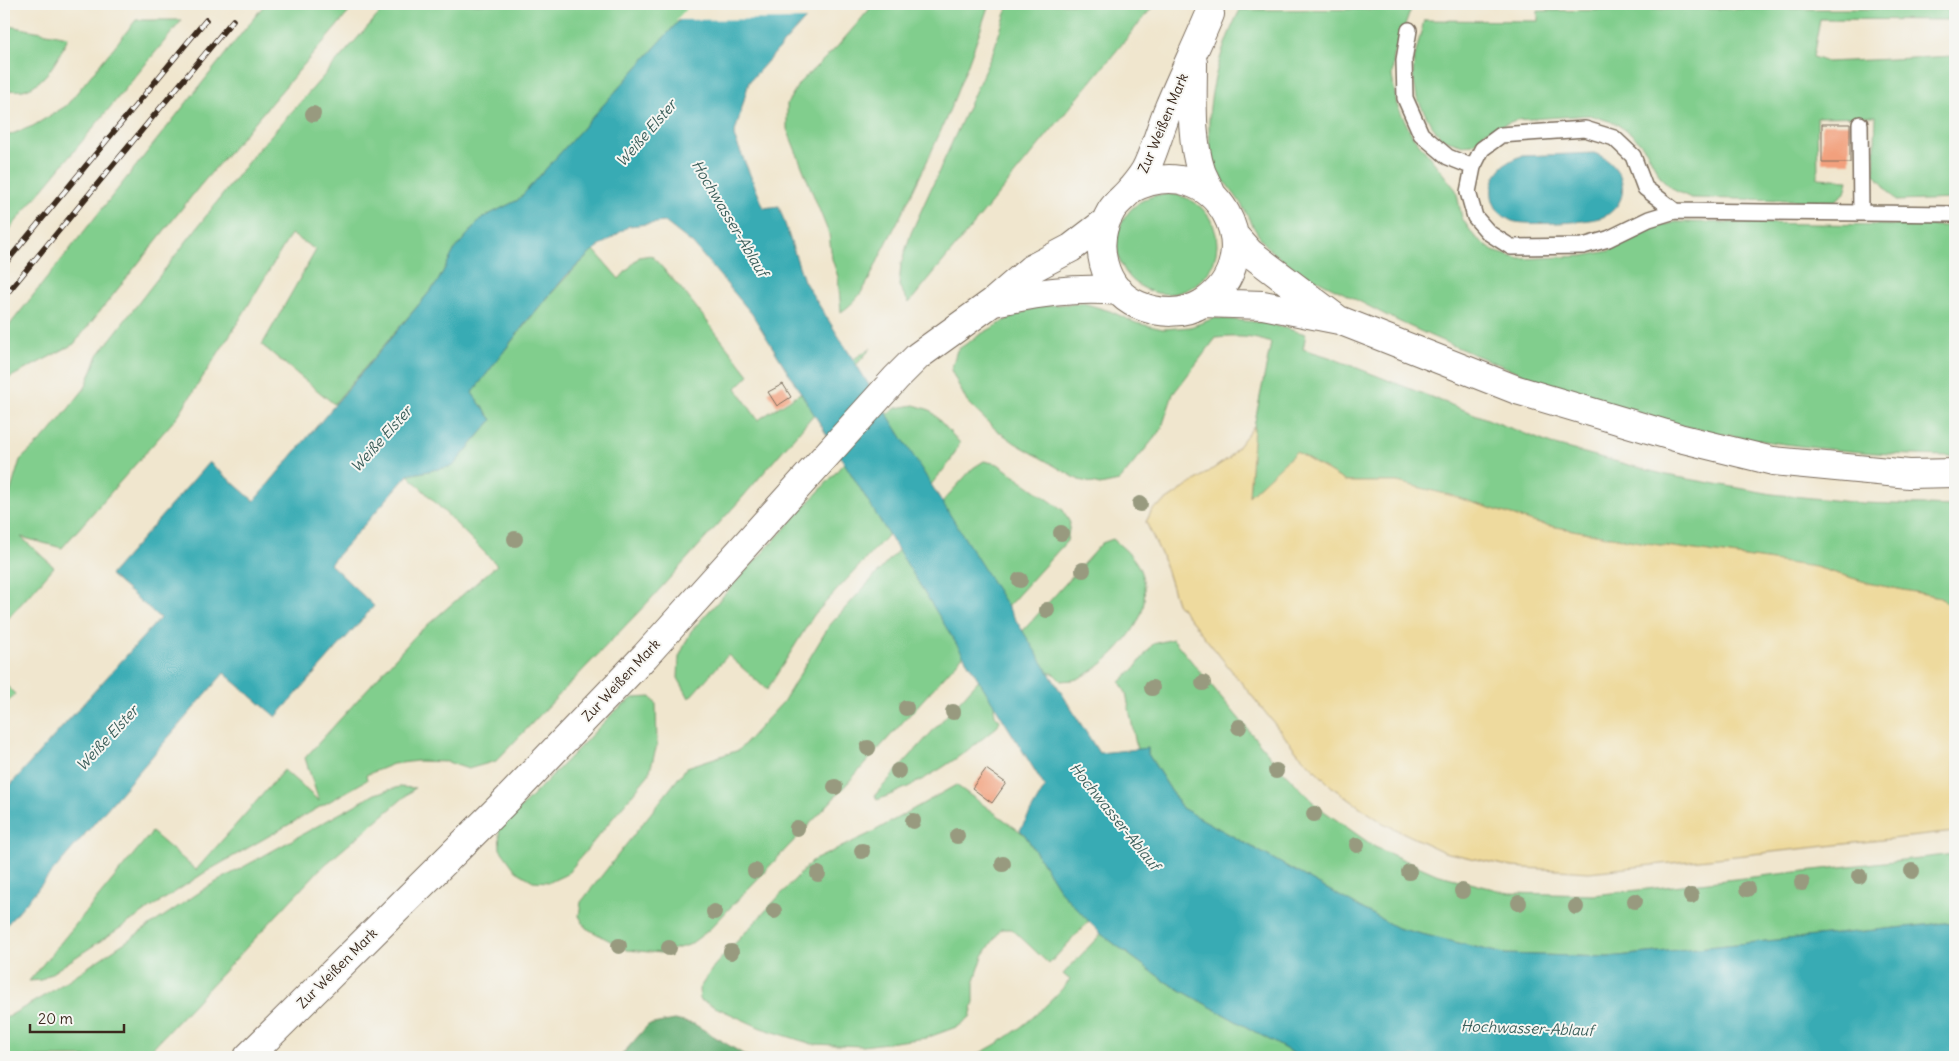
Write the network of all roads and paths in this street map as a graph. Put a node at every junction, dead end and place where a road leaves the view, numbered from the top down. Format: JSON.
{"nodes":[{"id":1,"x":1210,"y":14,"type":"dead end"},
{"id":2,"x":1410,"y":30,"type":"dead end"},
{"id":3,"x":1193,"y":55,"type":"junction"},
{"id":4,"x":1860,"y":124,"type":"dead end"},
{"id":5,"x":1472,"y":167,"type":"junction"},
{"id":6,"x":1131,"y":189,"type":"junction"},
{"id":7,"x":1212,"y":195,"type":"junction"},
{"id":8,"x":1675,"y":212,"type":"junction"},
{"id":9,"x":1861,"y":213,"type":"junction"},
{"id":10,"x":1955,"y":214,"type":"edge"},
{"id":11,"x":1105,"y":222,"type":"junction"},
{"id":12,"x":1234,"y":235,"type":"junction"},
{"id":13,"x":1119,"y":291,"type":"junction"},
{"id":14,"x":993,"y":302,"type":"junction"},
{"id":15,"x":1203,"y":303,"type":"junction"},
{"id":16,"x":1339,"y":320,"type":"junction"},
{"id":17,"x":1955,"y":473,"type":"edge"},
{"id":18,"x":248,"y":1057,"type":"edge"}],
"edges":[{"from":1,"to":3,"type":"main road","name":"Zur Weißen Mark"},
{"from":2,"to":5,"type":"lane"},
{"from":3,"to":6,"type":"main road","name":"Zur Weißen Mark"},
{"from":3,"to":7,"type":"main road","name":"Zur Weißen Mark"},
{"from":4,"to":9,"type":"lane"},
{"from":5,"to":8,"type":"lane"},
{"from":5,"to":8,"type":"lane"},
{"from":6,"to":7,"type":"main road","name":"Zur Weißen Mark"},
{"from":6,"to":11,"type":"main road","name":"Zur Weißen Mark"},
{"from":7,"to":12,"type":"main road","name":"Zur Weißen Mark"},
{"from":8,"to":9,"type":"lane"},
{"from":9,"to":10,"type":"lane"},
{"from":11,"to":13,"type":"main road","name":"Zur Weißen Mark"},
{"from":11,"to":14,"type":"main road","name":"Zur Weißen Mark"},
{"from":12,"to":15,"type":"main road","name":"Zur Weißen Mark"},
{"from":12,"to":16,"type":"main road"},
{"from":13,"to":14,"type":"main road","name":"Zur Weißen Mark"},
{"from":13,"to":15,"type":"main road","name":"Zur Weißen Mark"},
{"from":14,"to":18,"type":"main road","name":"Zur Weißen Mark"},
{"from":15,"to":16,"type":"main road"},
{"from":16,"to":17,"type":"main road"}]}
